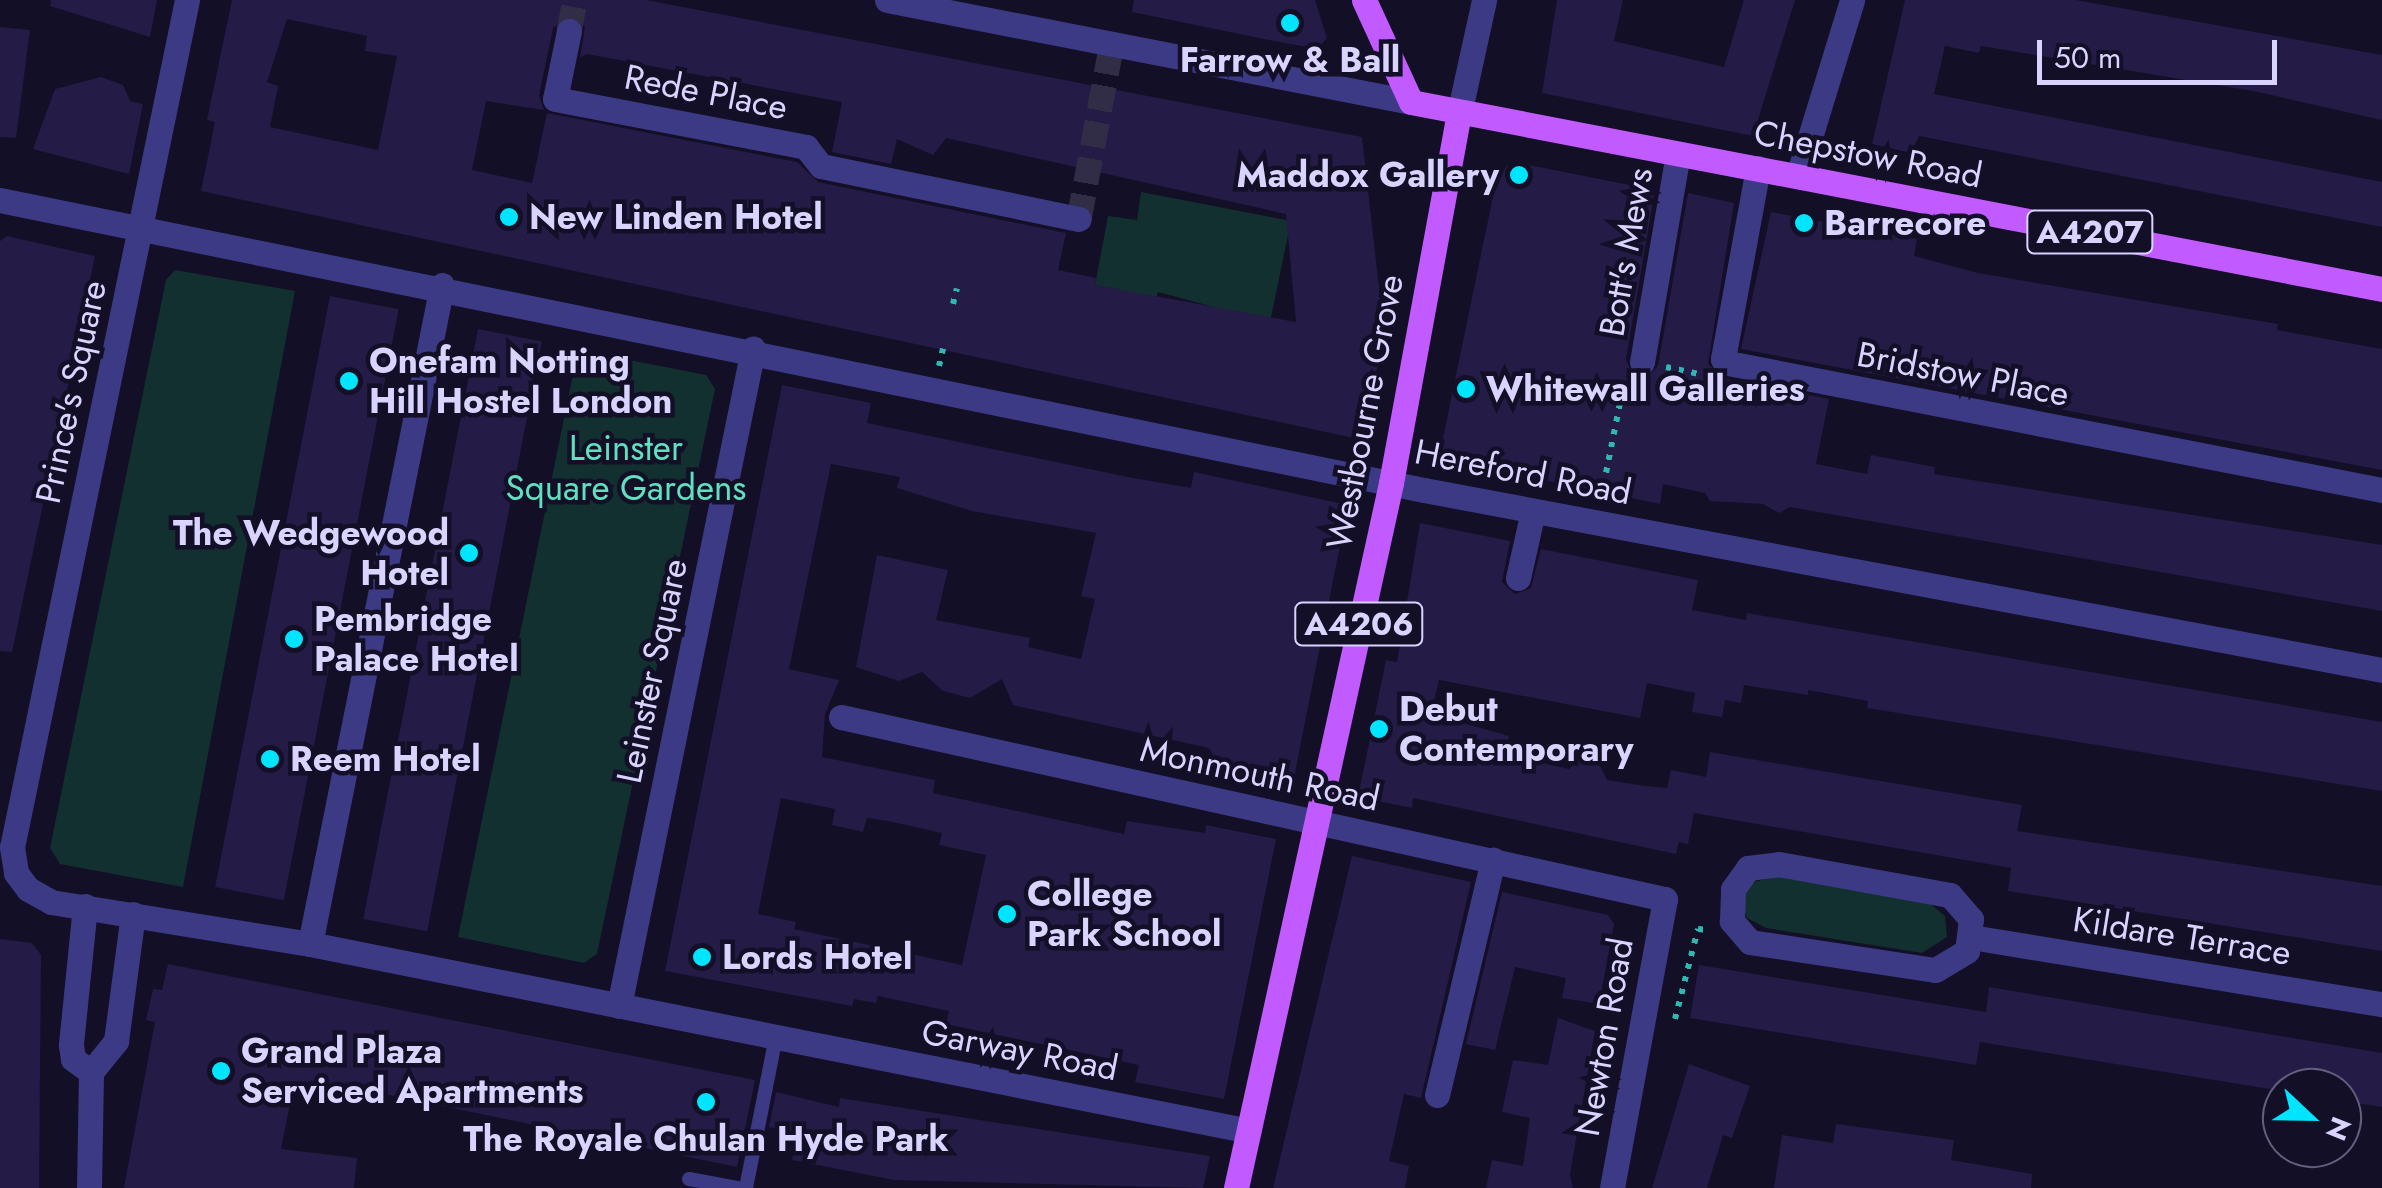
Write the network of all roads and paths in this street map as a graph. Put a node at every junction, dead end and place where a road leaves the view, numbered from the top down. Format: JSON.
{"nodes":[{"id":1,"x":187,"y":0,"type":"edge"},
{"id":2,"x":887,"y":0,"type":"edge"},
{"id":3,"x":1364,"y":0,"type":"edge"},
{"id":4,"x":1484,"y":0,"type":"edge"},
{"id":5,"x":1852,"y":0,"type":"edge"},
{"id":6,"x":569,"y":31,"type":"tunnel mouth"},
{"id":7,"x":1412,"y":102,"type":"junction"},
{"id":8,"x":1459,"y":114,"type":"junction"},
{"id":9,"x":1678,"y":154,"type":"junction"},
{"id":10,"x":1758,"y":168,"type":"junction"},
{"id":11,"x":1798,"y":176,"type":"junction"},
{"id":12,"x":0,"y":200,"type":"edge"},
{"id":13,"x":1079,"y":219,"type":"dead end"},
{"id":14,"x":141,"y":226,"type":"junction"},
{"id":15,"x":442,"y":285,"type":"junction"},
{"id":16,"x":957,"y":288,"type":"dead end"},
{"id":17,"x":2382,"y":289,"type":"edge"},
{"id":18,"x":954,"y":304,"type":"dead end"},
{"id":19,"x":753,"y":349,"type":"junction"},
{"id":20,"x":1642,"y":362,"type":"junction"},
{"id":21,"x":1728,"y":363,"type":"junction"},
{"id":22,"x":1392,"y":483,"type":"junction"},
{"id":23,"x":2382,"y":490,"type":"edge"},
{"id":24,"x":1532,"y":511,"type":"junction"},
{"id":25,"x":1596,"y":522,"type":"junction"},
{"id":26,"x":1518,"y":578,"type":"dead end"},
{"id":27,"x":2382,"y":670,"type":"edge"},
{"id":28,"x":841,"y":717,"type":"dead end"},
{"id":29,"x":1314,"y":822,"type":"junction"},
{"id":30,"x":1493,"y":860,"type":"junction"},
{"id":31,"x":8,"y":874,"type":"edge"},
{"id":32,"x":1665,"y":899,"type":"joint"},
{"id":33,"x":85,"y":906,"type":"junction"},
{"id":34,"x":132,"y":914,"type":"junction"},
{"id":35,"x":1739,"y":935,"type":"junction"},
{"id":36,"x":1971,"y":936,"type":"junction"},
{"id":37,"x":310,"y":944,"type":"junction"},
{"id":38,"x":2382,"y":1004,"type":"edge"},
{"id":39,"x":619,"y":1006,"type":"junction"},
{"id":40,"x":1642,"y":1024,"type":"junction"},
{"id":41,"x":776,"y":1037,"type":"junction"},
{"id":42,"x":91,"y":1072,"type":"junction"},
{"id":43,"x":1437,"y":1095,"type":"dead end"},
{"id":44,"x":1249,"y":1132,"type":"junction"},
{"id":45,"x":689,"y":1179,"type":"dead end"},
{"id":46,"x":89,"y":1188,"type":"edge"},
{"id":47,"x":738,"y":1188,"type":"edge"},
{"id":48,"x":746,"y":1188,"type":"edge"},
{"id":49,"x":1236,"y":1188,"type":"edge"},
{"id":50,"x":1612,"y":1188,"type":"edge"}],
"edges":[{"from":1,"to":14,"type":"street","name":"Prince's Square"},
{"from":2,"to":7,"type":"street"},
{"from":3,"to":7,"type":"main road"},
{"from":4,"to":8,"type":"street","name":"Westbourne Grove"},
{"from":5,"to":11,"type":"street"},
{"from":6,"to":13,"type":"street","name":"Rede Place"},
{"from":7,"to":8,"type":"main road","name":"Chepstow Road"},
{"from":8,"to":9,"type":"main road","name":"Chepstow Road","number":"A4207"},
{"from":8,"to":22,"type":"main road","name":"Westbourne Grove","number":"A4206"},
{"from":9,"to":10,"type":"main road","name":"Chepstow Road","number":"A4207"},
{"from":9,"to":20,"type":"street","name":"Bott's Mews"},
{"from":10,"to":11,"type":"main road","name":"Chepstow Road","number":"A4207"},
{"from":10,"to":21,"type":"street"},
{"from":11,"to":17,"type":"main road","name":"Chepstow Road","number":"A4207"},
{"from":12,"to":14,"type":"street"},
{"from":14,"to":15,"type":"street"},
{"from":14,"to":31,"type":"street","name":"Prince's Square"},
{"from":15,"to":19,"type":"street","name":"Hereford Road"},
{"from":15,"to":37,"type":"street"},
{"from":16,"to":18,"type":"path"},
{"from":19,"to":22,"type":"street","name":"Hereford Road"},
{"from":19,"to":39,"type":"street","name":"Leinster Square"},
{"from":20,"to":21,"type":"path"},
{"from":20,"to":25,"type":"path"},
{"from":21,"to":23,"type":"street","name":"Bridstow Place"},
{"from":22,"to":24,"type":"street","name":"Hereford Road"},
{"from":22,"to":29,"type":"main road","name":"Westbourne Grove","number":"A4206"},
{"from":24,"to":25,"type":"street","name":"Hereford Road"},
{"from":24,"to":26,"type":"street"},
{"from":25,"to":27,"type":"street","name":"Hereford Road"},
{"from":28,"to":29,"type":"street","name":"Monmouth Road"},
{"from":29,"to":30,"type":"street","name":"Monmouth Road"},
{"from":29,"to":44,"type":"main road","name":"Westbourne Grove","number":"A4206"},
{"from":30,"to":32,"type":"street","name":"Monmouth Road"},
{"from":30,"to":43,"type":"street"},
{"from":31,"to":33,"type":"street","name":"Prince's Square"},
{"from":32,"to":40,"type":"street","name":"Newton Road"},
{"from":33,"to":34,"type":"street","name":"Prince's Square"},
{"from":33,"to":42,"type":"street"},
{"from":34,"to":37,"type":"street","name":"Prince's Square"},
{"from":34,"to":42,"type":"street"},
{"from":35,"to":36,"type":"street"},
{"from":35,"to":36,"type":"street"},
{"from":35,"to":40,"type":"path"},
{"from":36,"to":38,"type":"street","name":"Kildare Terrace"},
{"from":37,"to":39,"type":"street"},
{"from":39,"to":41,"type":"street"},
{"from":40,"to":50,"type":"street","name":"Newton Road"},
{"from":41,"to":44,"type":"street","name":"Garway Road"},
{"from":41,"to":48,"type":"lane"},
{"from":42,"to":46,"type":"street"},
{"from":44,"to":49,"type":"main road","name":"Westbourne Grove","number":"A4206"},
{"from":45,"to":47,"type":"lane"}]}
